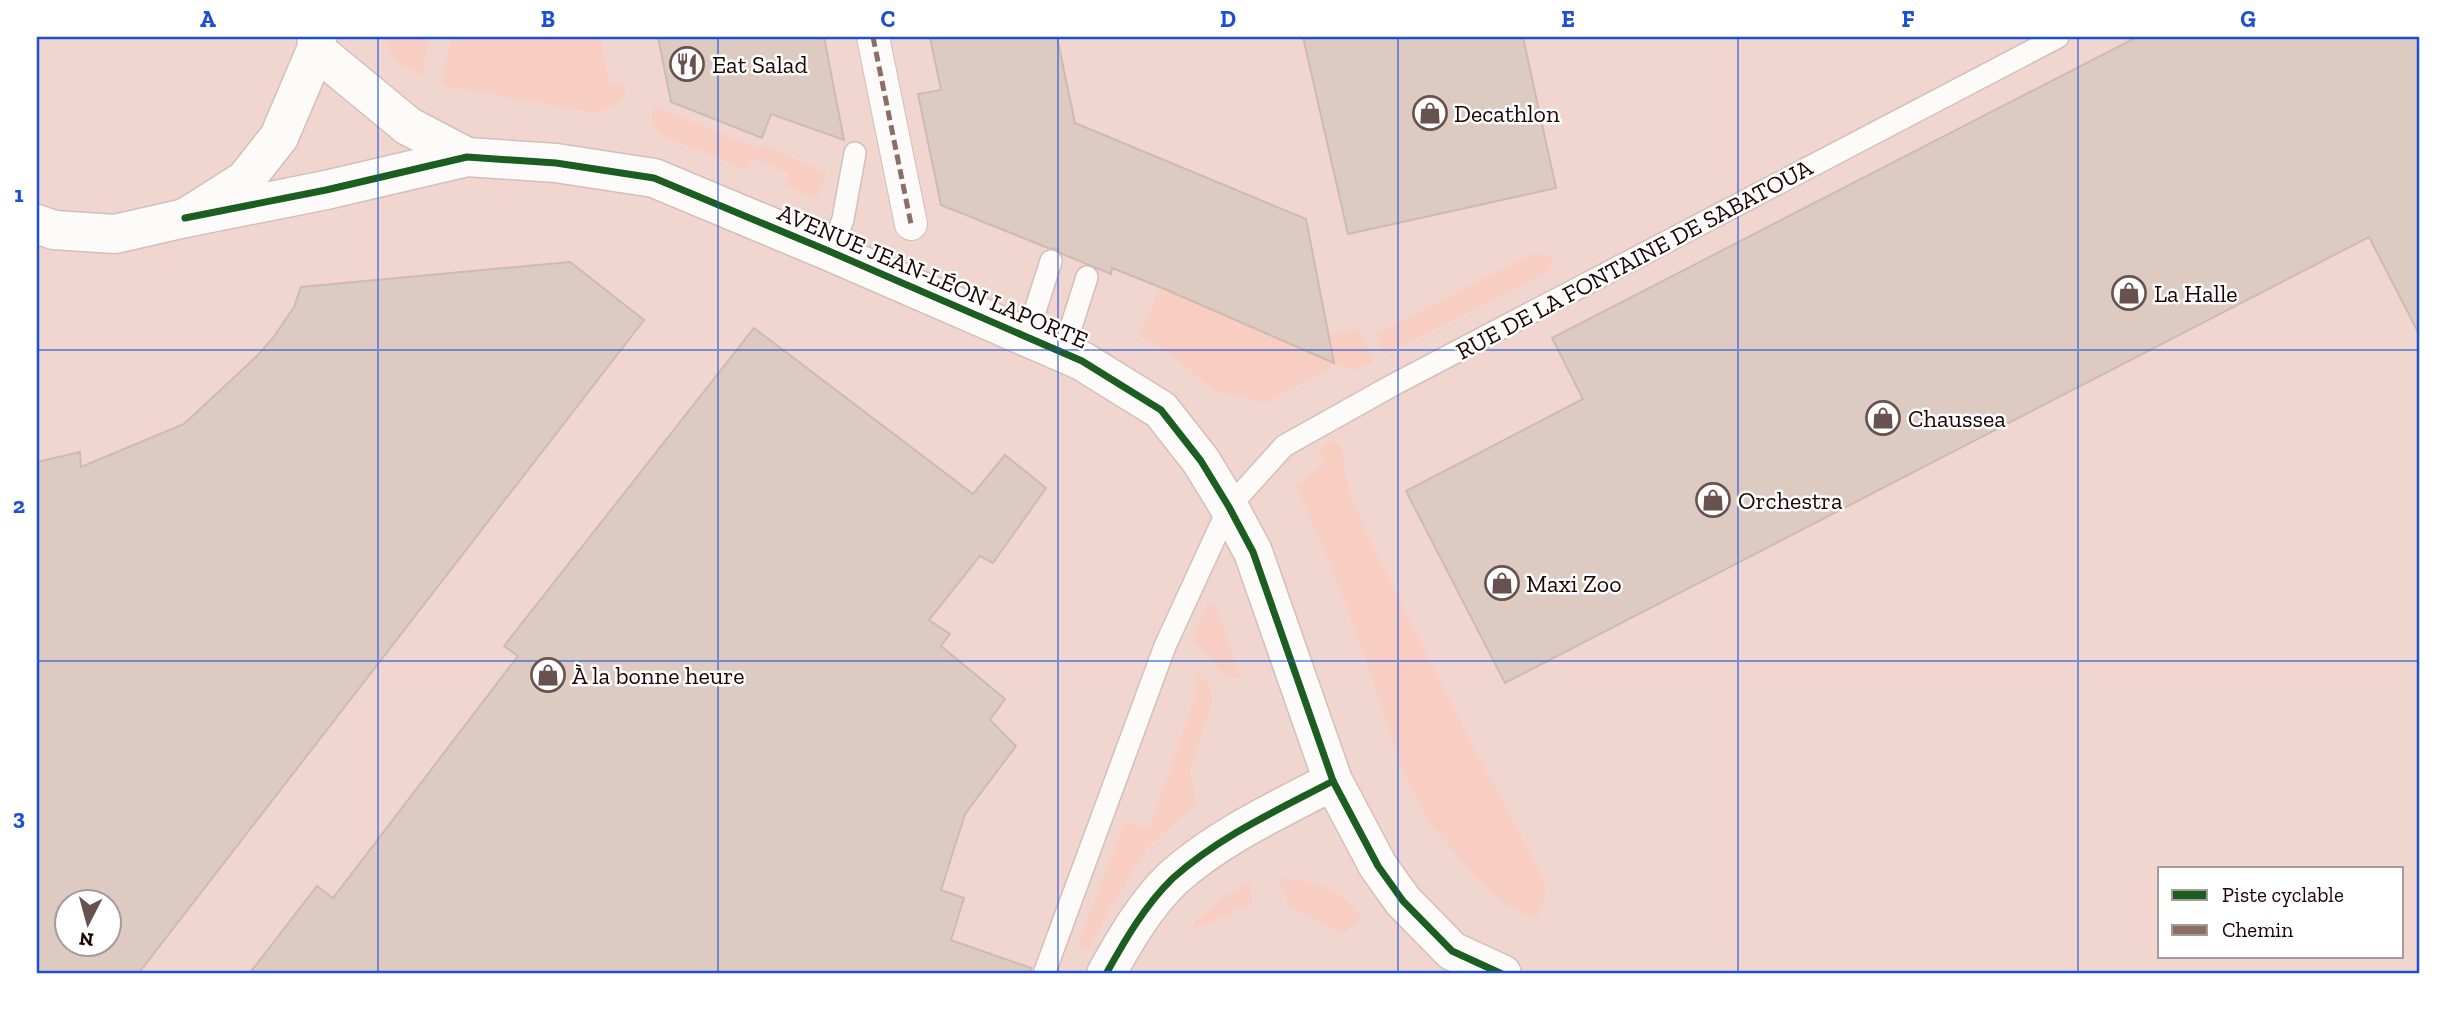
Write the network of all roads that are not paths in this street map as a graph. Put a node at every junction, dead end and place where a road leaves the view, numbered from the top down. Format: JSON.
{"nodes":[{"id":1,"x":873,"y":37,"type":"edge"},
{"id":2,"x":2057,"y":37,"type":"edge"},
{"id":3,"x":317,"y":43,"type":"edge"},
{"id":4,"x":855,"y":153,"type":"dead end"},
{"id":5,"x":467,"y":157,"type":"junction"},
{"id":6,"x":185,"y":218,"type":"junction"},
{"id":7,"x":37,"y":224,"type":"edge"},
{"id":8,"x":911,"y":224,"type":"dead end"},
{"id":9,"x":831,"y":252,"type":"junction"},
{"id":10,"x":1051,"y":261,"type":"dead end"},
{"id":11,"x":1087,"y":277,"type":"dead end"},
{"id":12,"x":1027,"y":336,"type":"junction"},
{"id":13,"x":1063,"y":352,"type":"junction"},
{"id":14,"x":1229,"y":508,"type":"junction"},
{"id":15,"x":1333,"y":781,"type":"junction"},
{"id":16,"x":1044,"y":974,"type":"edge"},
{"id":17,"x":1106,"y":974,"type":"edge"},
{"id":18,"x":1502,"y":974,"type":"edge"}],
"edges":[{"from":1,"to":8,"type":"street"},
{"from":2,"to":14,"type":"lane","name":"RUE DE LA FONTAINE DE SABATOUA"},
{"from":3,"to":5,"type":"street","name":"AVENUE JEAN-LÉON LAPORTE"},
{"from":3,"to":6,"type":"street"},
{"from":4,"to":9,"type":"lane"},
{"from":5,"to":6,"type":"street","name":"AVENUE JEAN-LÉON LAPORTE"},
{"from":5,"to":9,"type":"street","name":"AVENUE JEAN-LÉON LAPORTE"},
{"from":6,"to":7,"type":"street","name":"AVENUE JEAN-LÉON LAPORTE"},
{"from":9,"to":12,"type":"street","name":"AVENUE JEAN-LÉON LAPORTE"},
{"from":10,"to":12,"type":"lane"},
{"from":11,"to":13,"type":"lane"},
{"from":12,"to":13,"type":"street","name":"AVENUE JEAN-LÉON LAPORTE"},
{"from":13,"to":14,"type":"street","name":"AVENUE JEAN-LÉON LAPORTE"},
{"from":14,"to":15,"type":"street","name":"AVENUE JEAN-LÉON LAPORTE"},
{"from":14,"to":16,"type":"lane","name":"RUE DE LA FONTAINE DE SABATOUA"},
{"from":15,"to":17,"type":"street"},
{"from":15,"to":18,"type":"street","name":"AVENUE JEAN-LÉON LAPORTE"}]}
